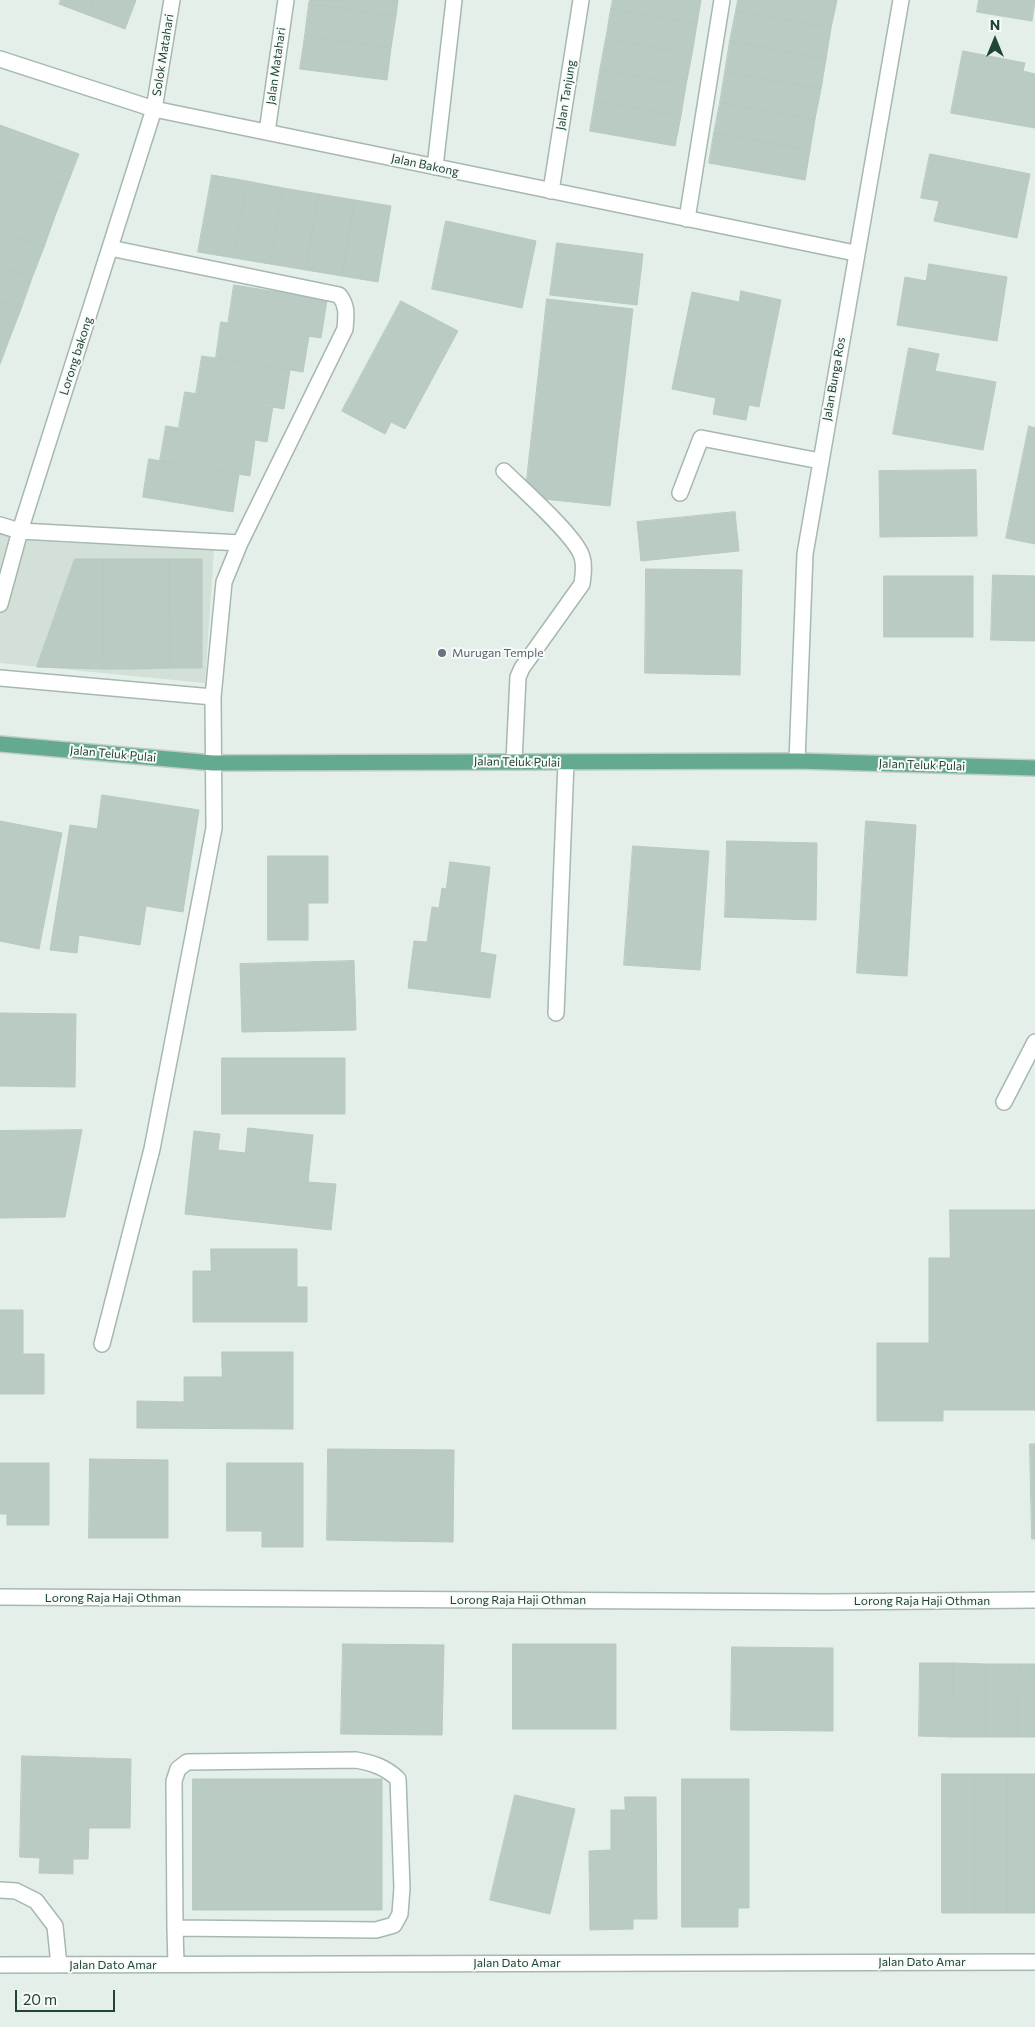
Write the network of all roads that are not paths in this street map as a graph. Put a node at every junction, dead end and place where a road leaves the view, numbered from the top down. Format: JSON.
{"nodes":[{"id":1,"x":172,"y":0,"type":"edge"},
{"id":2,"x":286,"y":0,"type":"edge"},
{"id":3,"x":454,"y":0,"type":"edge"},
{"id":4,"x":581,"y":0,"type":"edge"},
{"id":5,"x":722,"y":0,"type":"edge"},
{"id":6,"x":901,"y":0,"type":"edge"},
{"id":7,"x":0,"y":59,"type":"edge"},
{"id":8,"x":154,"y":109,"type":"junction"},
{"id":9,"x":267,"y":132,"type":"junction"},
{"id":10,"x":435,"y":167,"type":"junction"},
{"id":11,"x":551,"y":191,"type":"junction"},
{"id":12,"x":687,"y":219,"type":"junction"},
{"id":13,"x":110,"y":248,"type":"junction"},
{"id":14,"x":855,"y":253,"type":"junction"},
{"id":15,"x":820,"y":461,"type":"junction"},
{"id":16,"x":504,"y":471,"type":"dead end"},
{"id":17,"x":680,"y":493,"type":"dead end"},
{"id":18,"x":0,"y":525,"type":"edge"},
{"id":19,"x":20,"y":531,"type":"junction"},
{"id":20,"x":240,"y":543,"type":"junction"},
{"id":21,"x":0,"y":604,"type":"edge"},
{"id":22,"x":0,"y":678,"type":"edge"},
{"id":23,"x":213,"y":697,"type":"junction"},
{"id":24,"x":0,"y":744,"type":"edge"},
{"id":25,"x":514,"y":761,"type":"junction"},
{"id":26,"x":797,"y":761,"type":"junction"},
{"id":27,"x":566,"y":762,"type":"junction"},
{"id":28,"x":213,"y":763,"type":"junction"},
{"id":29,"x":1035,"y":768,"type":"edge"},
{"id":30,"x":556,"y":1013,"type":"dead end"},
{"id":31,"x":1035,"y":1042,"type":"edge"},
{"id":32,"x":1004,"y":1102,"type":"dead end"},
{"id":33,"x":102,"y":1344,"type":"dead end"},
{"id":34,"x":0,"y":1597,"type":"edge"},
{"id":35,"x":1035,"y":1600,"type":"edge"},
{"id":36,"x":0,"y":1890,"type":"edge"},
{"id":37,"x":175,"y":1928,"type":"junction"},
{"id":38,"x":1035,"y":1962,"type":"edge"},
{"id":39,"x":176,"y":1964,"type":"junction"},
{"id":40,"x":0,"y":1965,"type":"edge"},
{"id":41,"x":59,"y":1965,"type":"junction"}],
"edges":[{"from":1,"to":8,"type":"street","name":"Solok Matahari"},
{"from":2,"to":9,"type":"street","name":"Jalan Matahari"},
{"from":3,"to":10,"type":"street"},
{"from":4,"to":11,"type":"street","name":"Jalan Tanjung"},
{"from":5,"to":12,"type":"street"},
{"from":6,"to":14,"type":"street","name":"Jalan Bunga Ros"},
{"from":7,"to":8,"type":"street","name":"Jalan Bakong"},
{"from":8,"to":9,"type":"street","name":"Jalan Bakong"},
{"from":8,"to":13,"type":"street","name":"Lorong bakong"},
{"from":9,"to":10,"type":"street","name":"Jalan Bakong"},
{"from":10,"to":11,"type":"street","name":"Jalan Bakong"},
{"from":11,"to":12,"type":"street","name":"Jalan Bakong"},
{"from":12,"to":14,"type":"street","name":"Jalan Bakong"},
{"from":13,"to":19,"type":"street","name":"Lorong bakong"},
{"from":13,"to":20,"type":"street"},
{"from":14,"to":15,"type":"street","name":"Jalan Bunga Ros"},
{"from":15,"to":17,"type":"street"},
{"from":15,"to":26,"type":"street","name":"Jalan Bunga Ros"},
{"from":16,"to":25,"type":"street"},
{"from":18,"to":19,"type":"street"},
{"from":19,"to":20,"type":"street"},
{"from":19,"to":21,"type":"street","name":"Lorong bakong"},
{"from":20,"to":23,"type":"street"},
{"from":22,"to":23,"type":"street"},
{"from":23,"to":28,"type":"street"},
{"from":24,"to":28,"type":"main road","name":"Jalan Teluk Pulai"},
{"from":25,"to":27,"type":"main road","name":"Jalan Teluk Pulai"},
{"from":25,"to":28,"type":"main road","name":"Jalan Teluk Pulai"},
{"from":26,"to":27,"type":"main road","name":"Jalan Teluk Pulai"},
{"from":26,"to":29,"type":"main road","name":"Jalan Teluk Pulai"},
{"from":27,"to":30,"type":"street"},
{"from":28,"to":33,"type":"street"},
{"from":31,"to":32,"type":"street"},
{"from":34,"to":35,"type":"street","name":"Lorong Raja Haji Othman"},
{"from":36,"to":41,"type":"street"},
{"from":37,"to":37,"type":"street"},
{"from":37,"to":39,"type":"street"},
{"from":38,"to":39,"type":"street","name":"Jalan Dato Amar"},
{"from":39,"to":41,"type":"street","name":"Jalan Dato Amar"},
{"from":40,"to":41,"type":"street","name":"Jalan Dato Amar"}]}
